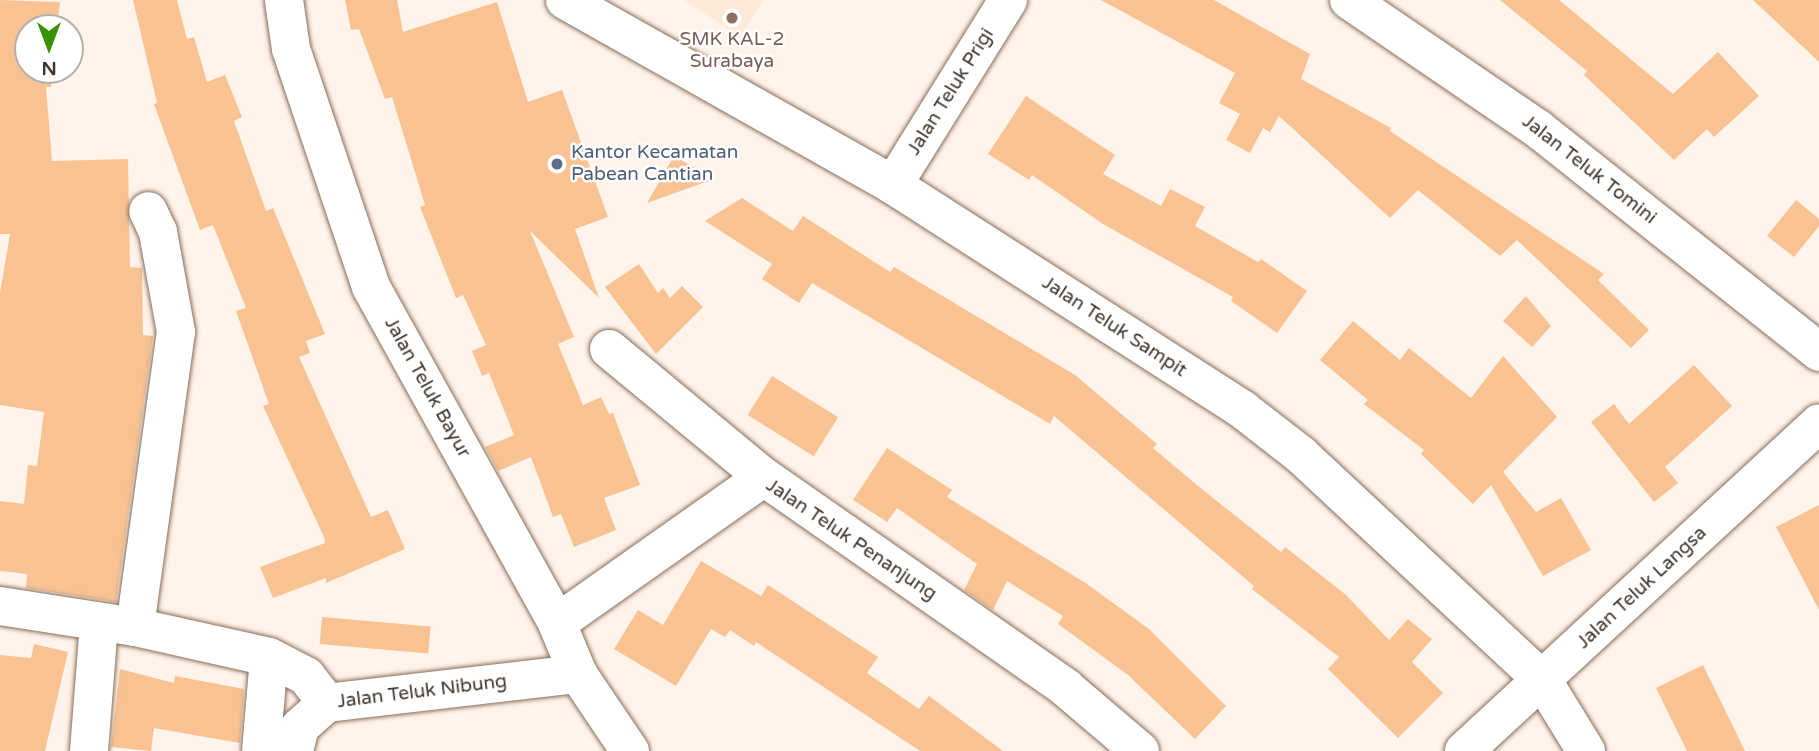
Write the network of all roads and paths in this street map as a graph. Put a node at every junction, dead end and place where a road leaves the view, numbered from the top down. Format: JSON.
{"nodes":[{"id":1,"x":284,"y":0,"type":"edge"},
{"id":2,"x":565,"y":0,"type":"edge"},
{"id":3,"x":1008,"y":0,"type":"edge"},
{"id":4,"x":1349,"y":0,"type":"edge"},
{"id":5,"x":893,"y":185,"type":"junction"},
{"id":6,"x":148,"y":211,"type":"dead end"},
{"id":7,"x":609,"y":349,"type":"dead end"},
{"id":8,"x":1819,"y":352,"type":"edge"},
{"id":9,"x":1819,"y":423,"type":"edge"},
{"id":10,"x":764,"y":477,"type":"junction"},
{"id":11,"x":0,"y":606,"type":"edge"},
{"id":12,"x":557,"y":623,"type":"junction"},
{"id":13,"x":117,"y":625,"type":"junction"},
{"id":14,"x":270,"y":657,"type":"junction"},
{"id":15,"x":578,"y":674,"type":"junction"},
{"id":16,"x":1543,"y":681,"type":"junction"},
{"id":17,"x":327,"y":703,"type":"junction"},
{"id":18,"x":89,"y":751,"type":"edge"},
{"id":19,"x":261,"y":751,"type":"edge"},
{"id":20,"x":294,"y":751,"type":"edge"},
{"id":21,"x":630,"y":751,"type":"edge"},
{"id":22,"x":1140,"y":751,"type":"edge"},
{"id":23,"x":1464,"y":751,"type":"edge"},
{"id":24,"x":1586,"y":751,"type":"edge"}],
"edges":[{"from":1,"to":12,"type":"street","name":"Jalan Teluk Bayur"},
{"from":2,"to":5,"type":"street","name":"Jalan Teluk Sampit"},
{"from":3,"to":5,"type":"street","name":"Jalan Teluk Prigi"},
{"from":4,"to":8,"type":"street","name":"Jalan Teluk Tomini"},
{"from":5,"to":16,"type":"street","name":"Jalan Teluk Sampit"},
{"from":6,"to":13,"type":"street"},
{"from":7,"to":10,"type":"street"},
{"from":9,"to":16,"type":"street","name":"Jalan Teluk Langsa"},
{"from":10,"to":12,"type":"street","name":"Jalan Teluk Penanjung"},
{"from":10,"to":22,"type":"street","name":"Jalan Teluk Penanjung"},
{"from":11,"to":13,"type":"street"},
{"from":12,"to":15,"type":"street","name":"Jalan Teluk Bayur"},
{"from":13,"to":14,"type":"street"},
{"from":13,"to":18,"type":"street"},
{"from":14,"to":17,"type":"street"},
{"from":14,"to":19,"type":"street"},
{"from":15,"to":17,"type":"street","name":"Jalan Teluk Nibung"},
{"from":15,"to":21,"type":"street","name":"Jalan Teluk Bayur"},
{"from":16,"to":23,"type":"street","name":"Jalan Teluk Langsa"},
{"from":16,"to":24,"type":"street","name":"Jalan Teluk Sampit"},
{"from":17,"to":20,"type":"street","name":"Jalan Teluk Nibung"}]}
